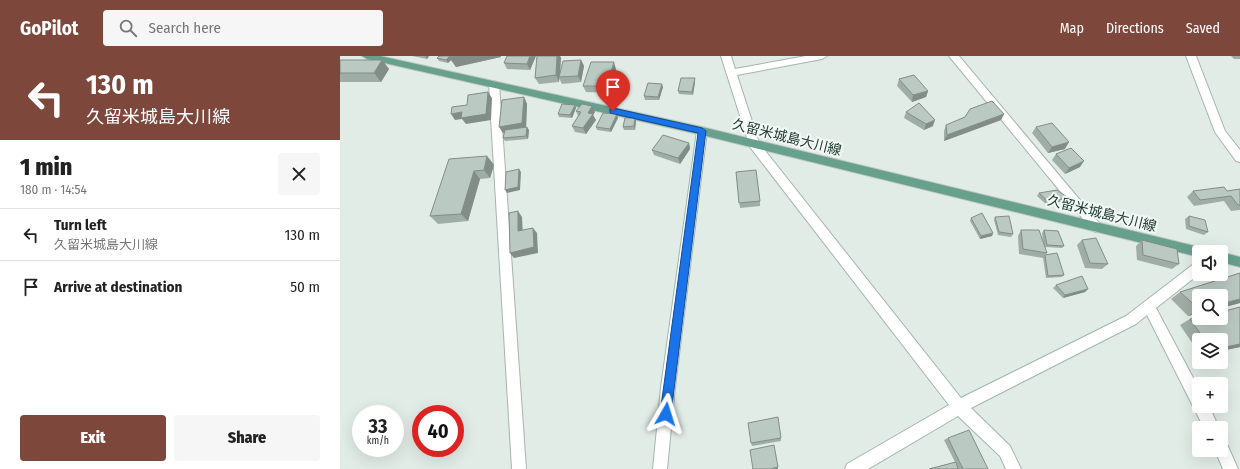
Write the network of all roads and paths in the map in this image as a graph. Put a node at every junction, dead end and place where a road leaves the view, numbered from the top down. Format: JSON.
{"nodes":[{"id":1,"x":367,"y":56,"type":"edge"},
{"id":2,"x":726,"y":56,"type":"edge"},
{"id":3,"x":822,"y":56,"type":"edge"},
{"id":4,"x":954,"y":56,"type":"edge"},
{"id":5,"x":1191,"y":56,"type":"edge"},
{"id":6,"x":732,"y":73,"type":"junction"},
{"id":7,"x":494,"y":84,"type":"junction"},
{"id":8,"x":702,"y":131,"type":"junction"},
{"id":9,"x":754,"y":144,"type":"junction"},
{"id":10,"x":1240,"y":158,"type":"edge"},
{"id":11,"x":1096,"y":227,"type":"junction"},
{"id":12,"x":1192,"y":250,"type":"edge"},
{"id":13,"x":1228,"y":259,"type":"edge"},
{"id":14,"x":1240,"y":262,"type":"edge"},
{"id":15,"x":1192,"y":272,"type":"edge"},
{"id":16,"x":1149,"y":306,"type":"junction"},
{"id":17,"x":1192,"y":389,"type":"edge"},
{"id":18,"x":959,"y":407,"type":"junction"},
{"id":19,"x":1226,"y":457,"type":"edge"},
{"id":20,"x":519,"y":469,"type":"edge"},
{"id":21,"x":660,"y":469,"type":"edge"},
{"id":22,"x":852,"y":469,"type":"edge"},
{"id":23,"x":1014,"y":469,"type":"edge"},
{"id":24,"x":1231,"y":469,"type":"edge"}],
"edges":[{"from":1,"to":7,"type":"main road","name":"久留米城島大川線"},
{"from":2,"to":6,"type":"street"},
{"from":3,"to":6,"type":"street"},
{"from":4,"to":11,"type":"street"},
{"from":5,"to":10,"type":"street"},
{"from":6,"to":9,"type":"street"},
{"from":7,"to":8,"type":"main road","name":"久留米城島大川線"},
{"from":7,"to":20,"type":"street"},
{"from":8,"to":9,"type":"main road","name":"久留米城島大川線"},
{"from":8,"to":21,"type":"street"},
{"from":9,"to":11,"type":"main road","name":"久留米城島大川線"},
{"from":9,"to":18,"type":"street"},
{"from":11,"to":12,"type":"main road","name":"久留米城島大川線"},
{"from":13,"to":14,"type":"main road"},
{"from":15,"to":16,"type":"street"},
{"from":16,"to":17,"type":"street"},
{"from":16,"to":18,"type":"street"},
{"from":18,"to":22,"type":"street"},
{"from":18,"to":23,"type":"street"},
{"from":19,"to":24,"type":"street"}]}
